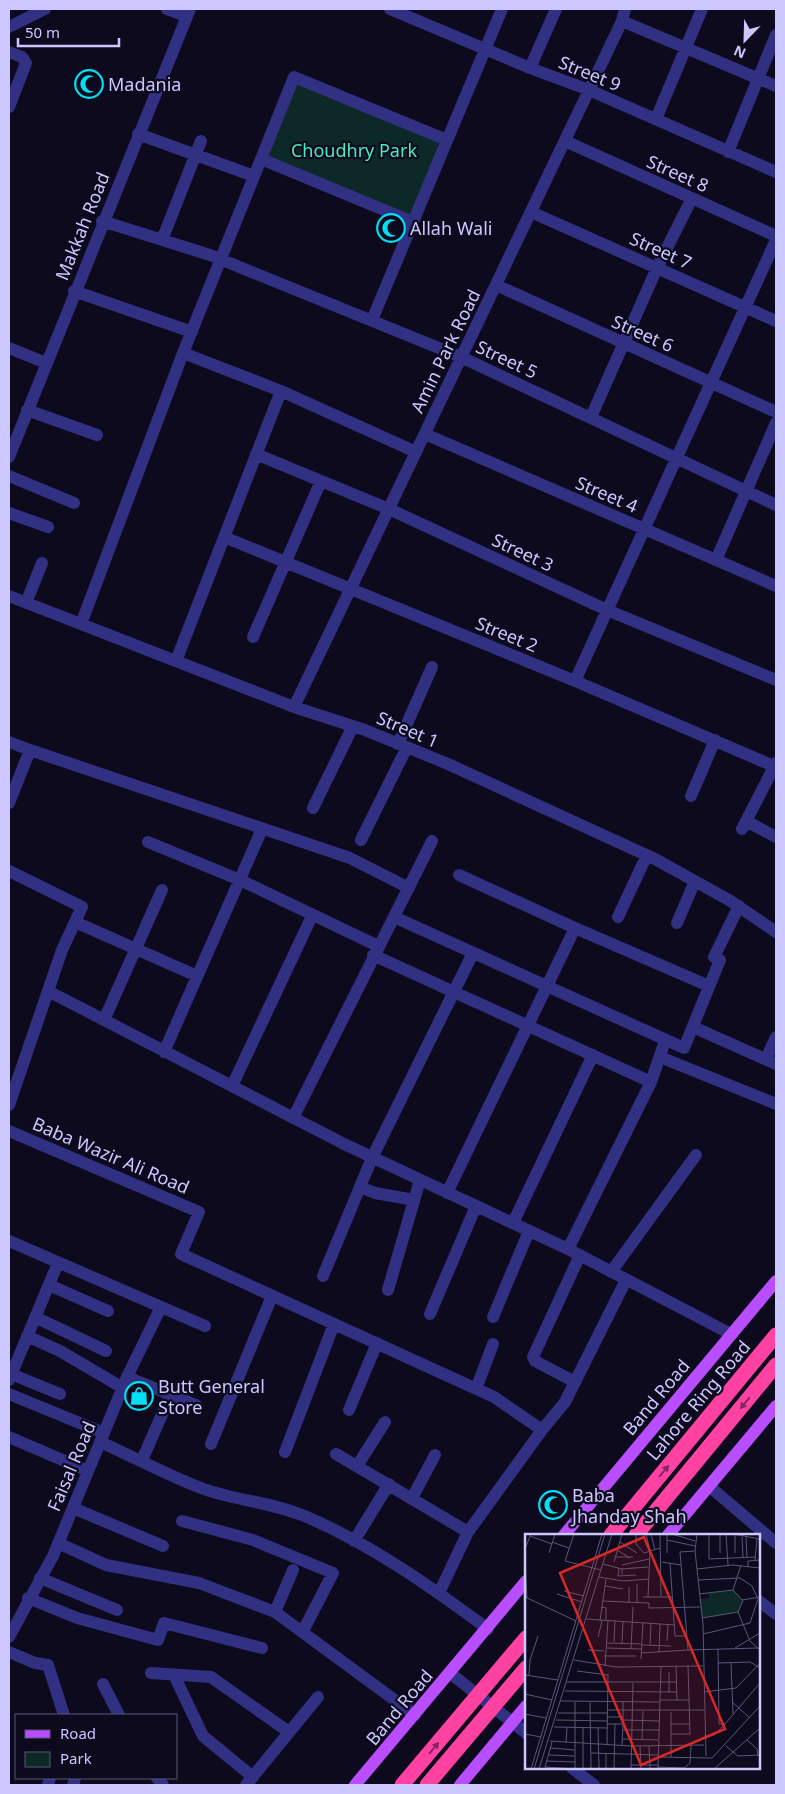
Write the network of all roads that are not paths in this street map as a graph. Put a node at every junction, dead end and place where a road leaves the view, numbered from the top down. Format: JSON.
{"nodes":[{"id":1,"x":45,"y":9,"type":"edge"},
{"id":2,"x":167,"y":9,"type":"edge"},
{"id":3,"x":390,"y":9,"type":"edge"},
{"id":4,"x":502,"y":9,"type":"edge"},
{"id":5,"x":556,"y":9,"type":"edge"},
{"id":6,"x":702,"y":9,"type":"edge"},
{"id":7,"x":188,"y":12,"type":"edge"},
{"id":8,"x":624,"y":15,"type":"edge"},
{"id":9,"x":9,"y":27,"type":"edge"},
{"id":10,"x":776,"y":35,"type":"edge"},
{"id":11,"x":687,"y":46,"type":"junction"},
{"id":12,"x":485,"y":48,"type":"junction"},
{"id":13,"x":9,"y":52,"type":"edge"},
{"id":14,"x":530,"y":68,"type":"junction"},
{"id":15,"x":760,"y":78,"type":"junction"},
{"id":16,"x":776,"y":86,"type":"edge"},
{"id":17,"x":589,"y":90,"type":"junction"},
{"id":18,"x":9,"y":107,"type":"edge"},
{"id":19,"x":656,"y":119,"type":"junction"},
{"id":20,"x":138,"y":134,"type":"junction"},
{"id":21,"x":447,"y":140,"type":"junction"},
{"id":22,"x":201,"y":141,"type":"dead end"},
{"id":23,"x":564,"y":141,"type":"junction"},
{"id":24,"x":728,"y":152,"type":"junction"},
{"id":25,"x":196,"y":154,"type":"junction"},
{"id":26,"x":261,"y":159,"type":"junction"},
{"id":27,"x":776,"y":172,"type":"edge"},
{"id":28,"x":254,"y":176,"type":"junction"},
{"id":29,"x":692,"y":198,"type":"junction"},
{"id":30,"x":531,"y":212,"type":"junction"},
{"id":31,"x":102,"y":221,"type":"junction"},
{"id":32,"x":413,"y":222,"type":"junction"},
{"id":33,"x":776,"y":236,"type":"edge"},
{"id":34,"x":162,"y":240,"type":"junction"},
{"id":35,"x":776,"y":240,"type":"edge"},
{"id":36,"x":221,"y":259,"type":"junction"},
{"id":37,"x":657,"y":268,"type":"junction"},
{"id":38,"x":496,"y":285,"type":"junction"},
{"id":39,"x":74,"y":292,"type":"junction"},
{"id":40,"x":747,"y":308,"type":"junction"},
{"id":41,"x":372,"y":320,"type":"junction"},
{"id":42,"x":776,"y":321,"type":"edge"},
{"id":43,"x":192,"y":332,"type":"junction"},
{"id":44,"x":623,"y":344,"type":"junction"},
{"id":45,"x":9,"y":348,"type":"edge"},
{"id":46,"x":184,"y":353,"type":"junction"},
{"id":47,"x":462,"y":357,"type":"junction"},
{"id":48,"x":46,"y":363,"type":"junction"},
{"id":49,"x":710,"y":383,"type":"junction"},
{"id":50,"x":281,"y":390,"type":"junction"},
{"id":51,"x":27,"y":410,"type":"junction"},
{"id":52,"x":776,"y":412,"type":"edge"},
{"id":53,"x":591,"y":417,"type":"junction"},
{"id":54,"x":776,"y":423,"type":"edge"},
{"id":55,"x":425,"y":434,"type":"junction"},
{"id":56,"x":97,"y":435,"type":"dead end"},
{"id":57,"x":772,"y":442,"type":"edge"},
{"id":58,"x":416,"y":452,"type":"junction"},
{"id":59,"x":256,"y":454,"type":"junction"},
{"id":60,"x":9,"y":457,"type":"edge"},
{"id":61,"x":676,"y":457,"type":"junction"},
{"id":62,"x":9,"y":476,"type":"edge"},
{"id":63,"x":321,"y":481,"type":"junction"},
{"id":64,"x":747,"y":491,"type":"junction"},
{"id":65,"x":74,"y":503,"type":"dead end"},
{"id":66,"x":776,"y":505,"type":"edge"},
{"id":67,"x":389,"y":509,"type":"junction"},
{"id":68,"x":9,"y":513,"type":"edge"},
{"id":69,"x":48,"y":527,"type":"dead end"},
{"id":70,"x":645,"y":529,"type":"junction"},
{"id":71,"x":224,"y":537,"type":"junction"},
{"id":72,"x":716,"y":560,"type":"junction"},
{"id":73,"x":285,"y":562,"type":"junction"},
{"id":74,"x":42,"y":563,"type":"dead end"},
{"id":75,"x":776,"y":586,"type":"edge"},
{"id":76,"x":351,"y":589,"type":"junction"},
{"id":77,"x":9,"y":596,"type":"edge"},
{"id":78,"x":26,"y":603,"type":"junction"},
{"id":79,"x":607,"y":610,"type":"junction"},
{"id":80,"x":81,"y":624,"type":"junction"},
{"id":81,"x":253,"y":637,"type":"dead end"},
{"id":82,"x":176,"y":661,"type":"junction"},
{"id":83,"x":432,"y":667,"type":"dead end"},
{"id":84,"x":776,"y":680,"type":"edge"},
{"id":85,"x":575,"y":681,"type":"junction"},
{"id":86,"x":294,"y":707,"type":"junction"},
{"id":87,"x":353,"y":726,"type":"junction"},
{"id":88,"x":715,"y":740,"type":"junction"},
{"id":89,"x":9,"y":742,"type":"edge"},
{"id":90,"x":403,"y":746,"type":"junction"},
{"id":91,"x":30,"y":750,"type":"junction"},
{"id":92,"x":776,"y":766,"type":"edge"},
{"id":93,"x":691,"y":796,"type":"dead end"},
{"id":94,"x":9,"y":803,"type":"edge"},
{"id":95,"x":313,"y":808,"type":"dead end"},
{"id":96,"x":262,"y":829,"type":"junction"},
{"id":97,"x":776,"y":837,"type":"edge"},
{"id":98,"x":361,"y":840,"type":"dead end"},
{"id":99,"x":432,"y":841,"type":"dead end"},
{"id":100,"x":148,"y":842,"type":"dead end"},
{"id":101,"x":647,"y":855,"type":"junction"},
{"id":102,"x":9,"y":872,"type":"edge"},
{"id":103,"x":460,"y":874,"type":"dead end"},
{"id":104,"x":240,"y":880,"type":"junction"},
{"id":105,"x":695,"y":881,"type":"junction"},
{"id":106,"x":408,"y":888,"type":"junction"},
{"id":107,"x":162,"y":890,"type":"dead end"},
{"id":108,"x":739,"y":906,"type":"junction"},
{"id":109,"x":312,"y":916,"type":"junction"},
{"id":110,"x":394,"y":917,"type":"junction"},
{"id":111,"x":618,"y":917,"type":"dead end"},
{"id":112,"x":75,"y":922,"type":"junction"},
{"id":113,"x":677,"y":923,"type":"dead end"},
{"id":114,"x":575,"y":928,"type":"junction"},
{"id":115,"x":776,"y":932,"type":"edge"},
{"id":116,"x":136,"y":949,"type":"junction"},
{"id":117,"x":375,"y":951,"type":"junction"},
{"id":118,"x":473,"y":953,"type":"junction"},
{"id":119,"x":198,"y":976,"type":"junction"},
{"id":120,"x":709,"y":986,"type":"junction"},
{"id":121,"x":547,"y":987,"type":"junction"},
{"id":122,"x":48,"y":991,"type":"junction"},
{"id":123,"x":454,"y":992,"type":"junction"},
{"id":124,"x":104,"y":1020,"type":"junction"},
{"id":125,"x":528,"y":1025,"type":"junction"},
{"id":126,"x":692,"y":1027,"type":"junction"},
{"id":127,"x":776,"y":1037,"type":"edge"},
{"id":128,"x":665,"y":1041,"type":"junction"},
{"id":129,"x":164,"y":1052,"type":"junction"},
{"id":130,"x":593,"y":1055,"type":"junction"},
{"id":131,"x":660,"y":1057,"type":"junction"},
{"id":132,"x":771,"y":1061,"type":"edge"},
{"id":133,"x":651,"y":1082,"type":"junction"},
{"id":134,"x":232,"y":1086,"type":"junction"},
{"id":135,"x":776,"y":1104,"type":"edge"},
{"id":136,"x":9,"y":1105,"type":"edge"},
{"id":137,"x":293,"y":1118,"type":"junction"},
{"id":138,"x":9,"y":1130,"type":"edge"},
{"id":139,"x":696,"y":1155,"type":"dead end"},
{"id":140,"x":372,"y":1158,"type":"junction"},
{"id":141,"x":420,"y":1180,"type":"junction"},
{"id":142,"x":360,"y":1187,"type":"junction"},
{"id":143,"x":447,"y":1193,"type":"junction"},
{"id":144,"x":414,"y":1200,"type":"junction"},
{"id":145,"x":476,"y":1206,"type":"junction"},
{"id":146,"x":513,"y":1223,"type":"junction"},
{"id":147,"x":529,"y":1231,"type":"junction"},
{"id":148,"x":9,"y":1242,"type":"edge"},
{"id":149,"x":568,"y":1249,"type":"junction"},
{"id":150,"x":580,"y":1255,"type":"junction"},
{"id":151,"x":58,"y":1263,"type":"junction"},
{"id":152,"x":611,"y":1272,"type":"junction"},
{"id":153,"x":323,"y":1276,"type":"dead end"},
{"id":154,"x":626,"y":1280,"type":"junction"},
{"id":155,"x":776,"y":1281,"type":"edge"},
{"id":156,"x":49,"y":1285,"type":"junction"},
{"id":157,"x":388,"y":1290,"type":"dead end"},
{"id":158,"x":272,"y":1296,"type":"junction"},
{"id":159,"x":161,"y":1307,"type":"junction"},
{"id":160,"x":108,"y":1311,"type":"dead end"},
{"id":161,"x":430,"y":1314,"type":"dead end"},
{"id":162,"x":35,"y":1317,"type":"junction"},
{"id":163,"x":493,"y":1317,"type":"dead end"},
{"id":164,"x":334,"y":1324,"type":"junction"},
{"id":165,"x":205,"y":1326,"type":"dead end"},
{"id":166,"x":731,"y":1334,"type":"junction"},
{"id":167,"x":776,"y":1335,"type":"edge"},
{"id":168,"x":27,"y":1336,"type":"junction"},
{"id":169,"x":377,"y":1343,"type":"junction"},
{"id":170,"x":493,"y":1344,"type":"dead end"},
{"id":171,"x":106,"y":1351,"type":"dead end"},
{"id":172,"x":776,"y":1365,"type":"edge"},
{"id":173,"x":10,"y":1377,"type":"edge"},
{"id":174,"x":125,"y":1382,"type":"junction"},
{"id":175,"x":575,"y":1382,"type":"junction"},
{"id":176,"x":476,"y":1389,"type":"junction"},
{"id":177,"x":9,"y":1394,"type":"edge"},
{"id":178,"x":60,"y":1394,"type":"dead end"},
{"id":179,"x":171,"y":1394,"type":"junction"},
{"id":180,"x":196,"y":1405,"type":"dead end"},
{"id":181,"x":776,"y":1406,"type":"edge"},
{"id":182,"x":349,"y":1410,"type":"dead end"},
{"id":183,"x":385,"y":1422,"type":"dead end"},
{"id":184,"x":542,"y":1430,"type":"junction"},
{"id":185,"x":9,"y":1437,"type":"edge"},
{"id":186,"x":102,"y":1438,"type":"junction"},
{"id":187,"x":211,"y":1444,"type":"dead end"},
{"id":188,"x":284,"y":1452,"type":"dead end"},
{"id":189,"x":336,"y":1454,"type":"dead end"},
{"id":190,"x":435,"y":1455,"type":"dead end"},
{"id":191,"x":142,"y":1460,"type":"junction"},
{"id":192,"x":357,"y":1466,"type":"junction"},
{"id":193,"x":88,"y":1471,"type":"junction"},
{"id":194,"x":389,"y":1484,"type":"junction"},
{"id":195,"x":709,"y":1486,"type":"junction"},
{"id":196,"x":412,"y":1498,"type":"junction"},
{"id":197,"x":73,"y":1508,"type":"junction"},
{"id":198,"x":182,"y":1521,"type":"dead end"},
{"id":199,"x":468,"y":1532,"type":"junction"},
{"id":200,"x":565,"y":1534,"type":"edge"},
{"id":201,"x":612,"y":1534,"type":"edge"},
{"id":202,"x":637,"y":1534,"type":"edge"},
{"id":203,"x":672,"y":1534,"type":"edge"},
{"id":204,"x":354,"y":1541,"type":"junction"},
{"id":205,"x":58,"y":1543,"type":"junction"},
{"id":206,"x":776,"y":1543,"type":"edge"},
{"id":207,"x":163,"y":1546,"type":"dead end"},
{"id":208,"x":293,"y":1570,"type":"dead end"},
{"id":209,"x":40,"y":1578,"type":"junction"},
{"id":210,"x":525,"y":1582,"type":"edge"},
{"id":211,"x":439,"y":1593,"type":"junction"},
{"id":212,"x":28,"y":1598,"type":"junction"},
{"id":213,"x":760,"y":1602,"type":"edge"},
{"id":214,"x":117,"y":1610,"type":"dead end"},
{"id":215,"x":275,"y":1612,"type":"junction"},
{"id":216,"x":776,"y":1614,"type":"edge"},
{"id":217,"x":488,"y":1629,"type":"junction"},
{"id":218,"x":303,"y":1631,"type":"junction"},
{"id":219,"x":9,"y":1637,"type":"edge"},
{"id":220,"x":525,"y":1639,"type":"edge"},
{"id":221,"x":262,"y":1648,"type":"dead end"},
{"id":222,"x":9,"y":1652,"type":"edge"},
{"id":223,"x":525,"y":1669,"type":"edge"},
{"id":224,"x":151,"y":1673,"type":"dead end"},
{"id":225,"x":450,"y":1673,"type":"junction"},
{"id":226,"x":174,"y":1675,"type":"junction"},
{"id":227,"x":103,"y":1684,"type":"dead end"},
{"id":228,"x":318,"y":1697,"type":"dead end"},
{"id":229,"x":525,"y":1707,"type":"edge"},
{"id":230,"x":64,"y":1714,"type":"edge"},
{"id":231,"x":118,"y":1714,"type":"edge"},
{"id":232,"x":415,"y":1716,"type":"junction"},
{"id":233,"x":513,"y":1723,"type":"junction"},
{"id":234,"x":289,"y":1732,"type":"junction"},
{"id":235,"x":525,"y":1732,"type":"edge"},
{"id":236,"x":573,"y":1769,"type":"edge"},
{"id":237,"x":250,"y":1781,"type":"edge"},
{"id":238,"x":355,"y":1785,"type":"edge"},
{"id":239,"x":402,"y":1785,"type":"edge"},
{"id":240,"x":427,"y":1785,"type":"edge"},
{"id":241,"x":460,"y":1785,"type":"edge"},
{"id":242,"x":594,"y":1785,"type":"edge"}],
"edges":[{"from":1,"to":9,"type":"street"},
{"from":2,"to":7,"type":"street"},
{"from":3,"to":12,"type":"street","name":"Street 9"},
{"from":4,"to":12,"type":"street"},
{"from":5,"to":14,"type":"street"},
{"from":6,"to":11,"type":"street"},
{"from":7,"to":20,"type":"street","name":"Makkah Road"},
{"from":8,"to":11,"type":"street"},
{"from":8,"to":17,"type":"street","name":"Amin Park Road"},
{"from":10,"to":15,"type":"street"},
{"from":11,"to":15,"type":"street"},
{"from":11,"to":19,"type":"street"},
{"from":12,"to":14,"type":"street","name":"Street 9"},
{"from":12,"to":21,"type":"street"},
{"from":13,"to":18,"type":"street"},
{"from":14,"to":17,"type":"street","name":"Street 9"},
{"from":15,"to":16,"type":"street"},
{"from":15,"to":24,"type":"street"},
{"from":17,"to":19,"type":"street","name":"Street 9"},
{"from":17,"to":23,"type":"street","name":"Amin Park Road"},
{"from":19,"to":24,"type":"street","name":"Street 9"},
{"from":20,"to":25,"type":"street"},
{"from":20,"to":31,"type":"street","name":"Makkah Road"},
{"from":21,"to":26,"type":"street"},
{"from":21,"to":32,"type":"street"},
{"from":22,"to":25,"type":"street"},
{"from":23,"to":29,"type":"street","name":"Street 8"},
{"from":23,"to":30,"type":"street","name":"Amin Park Road"},
{"from":24,"to":27,"type":"street","name":"Street 9"},
{"from":25,"to":28,"type":"street"},
{"from":25,"to":34,"type":"street"},
{"from":26,"to":28,"type":"street"},
{"from":26,"to":32,"type":"street"},
{"from":28,"to":36,"type":"street"},
{"from":29,"to":33,"type":"street","name":"Street 8"},
{"from":29,"to":37,"type":"street"},
{"from":30,"to":37,"type":"street","name":"Street 7"},
{"from":30,"to":38,"type":"street","name":"Amin Park Road"},
{"from":31,"to":34,"type":"street","name":"Street 5"},
{"from":31,"to":39,"type":"street","name":"Makkah Road"},
{"from":32,"to":41,"type":"street"},
{"from":34,"to":36,"type":"street","name":"Street 5"},
{"from":35,"to":40,"type":"street"},
{"from":36,"to":41,"type":"street","name":"Street 5"},
{"from":36,"to":43,"type":"street"},
{"from":37,"to":40,"type":"street","name":"Street 7"},
{"from":37,"to":44,"type":"street"},
{"from":38,"to":44,"type":"street","name":"Street 6"},
{"from":38,"to":47,"type":"street","name":"Amin Park Road"},
{"from":39,"to":43,"type":"street"},
{"from":39,"to":48,"type":"street","name":"Makkah Road"},
{"from":40,"to":42,"type":"street","name":"Street 7"},
{"from":40,"to":49,"type":"street"},
{"from":41,"to":47,"type":"street","name":"Street 5"},
{"from":43,"to":46,"type":"street"},
{"from":44,"to":49,"type":"street","name":"Street 6"},
{"from":44,"to":53,"type":"street"},
{"from":45,"to":48,"type":"street"},
{"from":46,"to":50,"type":"street"},
{"from":46,"to":80,"type":"street"},
{"from":47,"to":53,"type":"street","name":"Street 5"},
{"from":47,"to":55,"type":"street","name":"Amin Park Road"},
{"from":48,"to":51,"type":"street","name":"Makkah Road"},
{"from":49,"to":52,"type":"street","name":"Street 6"},
{"from":49,"to":61,"type":"street"},
{"from":50,"to":58,"type":"street"},
{"from":50,"to":59,"type":"street"},
{"from":51,"to":56,"type":"street"},
{"from":51,"to":60,"type":"street","name":"Makkah Road"},
{"from":53,"to":61,"type":"street","name":"Street 5"},
{"from":54,"to":57,"type":"street"},
{"from":55,"to":58,"type":"street","name":"Amin Park Road"},
{"from":55,"to":70,"type":"street","name":"Street 4"},
{"from":57,"to":64,"type":"street"},
{"from":58,"to":67,"type":"street","name":"Amin Park Road"},
{"from":59,"to":63,"type":"street","name":"Street 3"},
{"from":59,"to":71,"type":"street"},
{"from":61,"to":64,"type":"street","name":"Street 5"},
{"from":61,"to":70,"type":"street"},
{"from":62,"to":65,"type":"street"},
{"from":63,"to":67,"type":"street","name":"Street 3"},
{"from":63,"to":73,"type":"street"},
{"from":64,"to":66,"type":"street","name":"Street 5"},
{"from":64,"to":72,"type":"street"},
{"from":67,"to":76,"type":"street","name":"Amin Park Road"},
{"from":67,"to":79,"type":"street","name":"Street 3"},
{"from":68,"to":69,"type":"street"},
{"from":70,"to":72,"type":"street","name":"Street 4"},
{"from":70,"to":79,"type":"street"},
{"from":71,"to":73,"type":"street","name":"Street 2"},
{"from":71,"to":82,"type":"street"},
{"from":72,"to":75,"type":"street","name":"Street 4"},
{"from":73,"to":76,"type":"street","name":"Street 2"},
{"from":73,"to":81,"type":"street"},
{"from":74,"to":78,"type":"street"},
{"from":76,"to":85,"type":"street","name":"Street 2"},
{"from":76,"to":86,"type":"street","name":"Amin Park Road"},
{"from":77,"to":78,"type":"street","name":"Street 1"},
{"from":78,"to":80,"type":"street","name":"Street 1"},
{"from":79,"to":84,"type":"street","name":"Street 3"},
{"from":79,"to":85,"type":"street"},
{"from":80,"to":82,"type":"street","name":"Street 1"},
{"from":82,"to":86,"type":"street","name":"Street 1"},
{"from":83,"to":90,"type":"street"},
{"from":85,"to":88,"type":"street","name":"Street 2"},
{"from":86,"to":87,"type":"street","name":"Street 1"},
{"from":87,"to":90,"type":"street","name":"Street 1"},
{"from":87,"to":95,"type":"street"},
{"from":88,"to":92,"type":"street","name":"Street 2"},
{"from":88,"to":93,"type":"street"},
{"from":89,"to":91,"type":"street"},
{"from":90,"to":98,"type":"street"},
{"from":90,"to":101,"type":"street","name":"Street 1"},
{"from":91,"to":94,"type":"street"},
{"from":91,"to":96,"type":"street"},
{"from":92,"to":97,"type":"street"},
{"from":96,"to":104,"type":"street"},
{"from":96,"to":106,"type":"street"},
{"from":99,"to":106,"type":"street"},
{"from":100,"to":104,"type":"street"},
{"from":101,"to":105,"type":"street","name":"Street 1"},
{"from":101,"to":111,"type":"street"},
{"from":102,"to":112,"type":"street"},
{"from":103,"to":114,"type":"street"},
{"from":104,"to":109,"type":"street"},
{"from":104,"to":119,"type":"street"},
{"from":105,"to":108,"type":"street","name":"Street 1"},
{"from":105,"to":113,"type":"street"},
{"from":106,"to":110,"type":"street"},
{"from":107,"to":116,"type":"street"},
{"from":108,"to":115,"type":"street","name":"Street 1"},
{"from":108,"to":120,"type":"street"},
{"from":109,"to":117,"type":"street"},
{"from":109,"to":134,"type":"street"},
{"from":110,"to":117,"type":"street"},
{"from":110,"to":118,"type":"street"},
{"from":112,"to":116,"type":"street"},
{"from":112,"to":122,"type":"street"},
{"from":114,"to":120,"type":"street"},
{"from":114,"to":121,"type":"street"},
{"from":116,"to":119,"type":"street"},
{"from":116,"to":124,"type":"street"},
{"from":117,"to":123,"type":"street"},
{"from":117,"to":137,"type":"street"},
{"from":118,"to":121,"type":"street"},
{"from":118,"to":123,"type":"street"},
{"from":119,"to":129,"type":"street"},
{"from":120,"to":126,"type":"street"},
{"from":121,"to":125,"type":"street"},
{"from":121,"to":128,"type":"street"},
{"from":122,"to":124,"type":"street"},
{"from":122,"to":136,"type":"street"},
{"from":123,"to":125,"type":"street"},
{"from":123,"to":140,"type":"street"},
{"from":124,"to":129,"type":"street"},
{"from":125,"to":130,"type":"street"},
{"from":125,"to":143,"type":"street"},
{"from":126,"to":128,"type":"street"},
{"from":126,"to":132,"type":"street"},
{"from":127,"to":132,"type":"street"},
{"from":128,"to":131,"type":"street"},
{"from":129,"to":134,"type":"street"},
{"from":130,"to":133,"type":"street"},
{"from":130,"to":146,"type":"street"},
{"from":131,"to":133,"type":"street"},
{"from":131,"to":135,"type":"street"},
{"from":133,"to":149,"type":"street"},
{"from":134,"to":137,"type":"street"},
{"from":137,"to":140,"type":"street"},
{"from":138,"to":158,"type":"street","name":"Baba Wazir Ali Road"},
{"from":139,"to":152,"type":"street"},
{"from":140,"to":141,"type":"street"},
{"from":140,"to":142,"type":"street"},
{"from":141,"to":143,"type":"street"},
{"from":141,"to":144,"type":"street"},
{"from":142,"to":144,"type":"street"},
{"from":142,"to":153,"type":"street"},
{"from":143,"to":145,"type":"street"},
{"from":144,"to":157,"type":"street"},
{"from":145,"to":146,"type":"street"},
{"from":145,"to":161,"type":"street"},
{"from":146,"to":147,"type":"street"},
{"from":147,"to":149,"type":"street"},
{"from":147,"to":163,"type":"street"},
{"from":148,"to":151,"type":"street"},
{"from":149,"to":150,"type":"street"},
{"from":150,"to":152,"type":"street"},
{"from":150,"to":175,"type":"street"},
{"from":151,"to":156,"type":"street"},
{"from":151,"to":159,"type":"street"},
{"from":152,"to":154,"type":"street"},
{"from":154,"to":166,"type":"street"},
{"from":154,"to":175,"type":"street"},
{"from":155,"to":166,"type":"main road","name":"Band Road"},
{"from":156,"to":160,"type":"street"},
{"from":156,"to":162,"type":"street"},
{"from":158,"to":164,"type":"street"},
{"from":158,"to":187,"type":"street"},
{"from":159,"to":165,"type":"street"},
{"from":159,"to":174,"type":"street","name":"Faisal Road"},
{"from":162,"to":168,"type":"street"},
{"from":162,"to":171,"type":"street"},
{"from":164,"to":169,"type":"street"},
{"from":164,"to":188,"type":"street"},
{"from":166,"to":200,"type":"main road","name":"Band Road"},
{"from":201,"to":167,"type":"highway","name":"Lahore Ring Road","one_way":true},
{"from":168,"to":173,"type":"street"},
{"from":168,"to":174,"type":"street"},
{"from":169,"to":176,"type":"street"},
{"from":169,"to":182,"type":"street"},
{"from":170,"to":176,"type":"street"},
{"from":172,"to":202,"type":"highway","one_way":true},
{"from":173,"to":178,"type":"street"},
{"from":174,"to":179,"type":"street"},
{"from":174,"to":186,"type":"street","name":"Faisal Road"},
{"from":175,"to":184,"type":"street"},
{"from":176,"to":184,"type":"street"},
{"from":177,"to":186,"type":"street"},
{"from":179,"to":180,"type":"street"},
{"from":179,"to":191,"type":"street"},
{"from":181,"to":195,"type":"main road"},
{"from":183,"to":192,"type":"street"},
{"from":184,"to":199,"type":"street"},
{"from":185,"to":193,"type":"street"},
{"from":186,"to":191,"type":"street"},
{"from":186,"to":193,"type":"street","name":"Faisal Road"},
{"from":189,"to":192,"type":"street"},
{"from":190,"to":196,"type":"street"},
{"from":191,"to":204,"type":"street"},
{"from":192,"to":194,"type":"street"},
{"from":193,"to":197,"type":"street","name":"Faisal Road"},
{"from":194,"to":196,"type":"street"},
{"from":194,"to":204,"type":"street"},
{"from":195,"to":203,"type":"main road"},
{"from":195,"to":206,"type":"street"},
{"from":196,"to":199,"type":"street"},
{"from":197,"to":205,"type":"street","name":"Faisal Road"},
{"from":197,"to":207,"type":"street"},
{"from":198,"to":218,"type":"street"},
{"from":199,"to":211,"type":"street"},
{"from":204,"to":211,"type":"street"},
{"from":205,"to":209,"type":"street","name":"Faisal Road"},
{"from":205,"to":215,"type":"street"},
{"from":208,"to":215,"type":"street"},
{"from":209,"to":212,"type":"street","name":"Faisal Road"},
{"from":209,"to":214,"type":"street"},
{"from":210,"to":217,"type":"main road","name":"Band Road"},
{"from":211,"to":217,"type":"street"},
{"from":212,"to":219,"type":"street","name":"Faisal Road"},
{"from":212,"to":221,"type":"street"},
{"from":213,"to":216,"type":"street"},
{"from":215,"to":218,"type":"street"},
{"from":217,"to":225,"type":"main road","name":"Band Road"},
{"from":218,"to":232,"type":"street"},
{"from":239,"to":220,"type":"highway","one_way":true,"bridge":true},
{"from":222,"to":230,"type":"street"},
{"from":223,"to":240,"type":"highway","bridge":true},
{"from":224,"to":226,"type":"street"},
{"from":225,"to":232,"type":"main road","name":"Band Road"},
{"from":225,"to":233,"type":"street"},
{"from":226,"to":234,"type":"street"},
{"from":226,"to":237,"type":"street"},
{"from":227,"to":231,"type":"street"},
{"from":228,"to":234,"type":"street"},
{"from":229,"to":233,"type":"main road"},
{"from":232,"to":238,"type":"main road","name":"Band Road"},
{"from":233,"to":235,"type":"street"},
{"from":233,"to":241,"type":"main road"},
{"from":234,"to":237,"type":"street"},
{"from":236,"to":242,"type":"street"}]}
